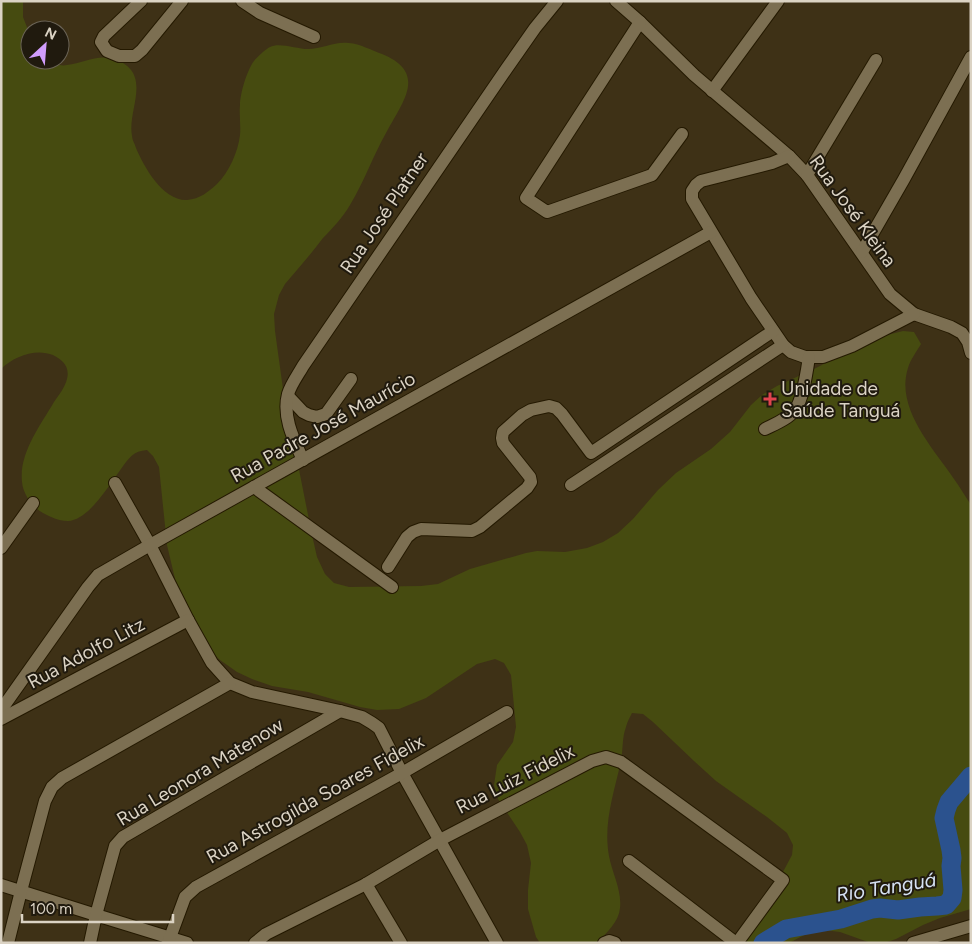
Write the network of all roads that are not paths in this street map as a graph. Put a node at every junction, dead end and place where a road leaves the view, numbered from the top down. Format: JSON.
{"nodes":[{"id":1,"x":141,"y":1,"type":"edge"},
{"id":2,"x":182,"y":1,"type":"edge"},
{"id":3,"x":242,"y":1,"type":"edge"},
{"id":4,"x":557,"y":1,"type":"edge"},
{"id":5,"x":616,"y":1,"type":"edge"},
{"id":6,"x":778,"y":1,"type":"edge"},
{"id":7,"x":640,"y":22,"type":"junction"},
{"id":8,"x":314,"y":37,"type":"dead end"},
{"id":9,"x":971,"y":56,"type":"edge"},
{"id":10,"x":876,"y":60,"type":"dead end"},
{"id":11,"x":712,"y":91,"type":"junction"},
{"id":12,"x":682,"y":134,"type":"dead end"},
{"id":13,"x":789,"y":156,"type":"junction"},
{"id":14,"x":807,"y":175,"type":"junction"},
{"id":15,"x":711,"y":232,"type":"junction"},
{"id":16,"x":862,"y":252,"type":"junction"},
{"id":17,"x":914,"y":314,"type":"junction"},
{"id":18,"x":773,"y":331,"type":"junction"},
{"id":19,"x":783,"y":345,"type":"junction"},
{"id":20,"x":971,"y":353,"type":"edge"},
{"id":21,"x":809,"y":357,"type":"junction"},
{"id":22,"x":351,"y":378,"type":"dead end"},
{"id":23,"x":288,"y":396,"type":"junction"},
{"id":24,"x":765,"y":429,"type":"dead end"},
{"id":25,"x":303,"y":460,"type":"junction"},
{"id":26,"x":115,"y":483,"type":"dead end"},
{"id":27,"x":571,"y":485,"type":"dead end"},
{"id":28,"x":254,"y":487,"type":"junction"},
{"id":29,"x":33,"y":504,"type":"dead end"},
{"id":30,"x":150,"y":545,"type":"junction"},
{"id":31,"x":1,"y":548,"type":"edge"},
{"id":32,"x":388,"y":567,"type":"dead end"},
{"id":33,"x":392,"y":588,"type":"dead end"},
{"id":34,"x":188,"y":620,"type":"junction"},
{"id":35,"x":230,"y":683,"type":"junction"},
{"id":36,"x":1,"y":710,"type":"edge"},
{"id":37,"x":340,"y":711,"type":"junction"},
{"id":38,"x":507,"y":712,"type":"dead end"},
{"id":39,"x":1,"y":719,"type":"edge"},
{"id":40,"x":402,"y":773,"type":"junction"},
{"id":41,"x":440,"y":840,"type":"junction"},
{"id":42,"x":629,"y":861,"type":"dead end"},
{"id":43,"x":366,"y":884,"type":"junction"},
{"id":44,"x":1,"y":885,"type":"edge"},
{"id":45,"x":21,"y":891,"type":"junction"},
{"id":46,"x":96,"y":915,"type":"junction"},
{"id":47,"x":971,"y":926,"type":"edge"},
{"id":48,"x":169,"y":940,"type":"edge"},
{"id":49,"x":8,"y":943,"type":"edge"},
{"id":50,"x":90,"y":943,"type":"edge"},
{"id":51,"x":187,"y":943,"type":"edge"},
{"id":52,"x":255,"y":943,"type":"edge"},
{"id":53,"x":401,"y":943,"type":"edge"},
{"id":54,"x":497,"y":943,"type":"edge"},
{"id":55,"x":604,"y":943,"type":"edge"},
{"id":56,"x":615,"y":943,"type":"edge"},
{"id":57,"x":737,"y":943,"type":"edge"},
{"id":58,"x":913,"y":943,"type":"edge"}],
"edges":[{"from":1,"to":2,"type":"street"},
{"from":3,"to":8,"type":"street"},
{"from":4,"to":23,"type":"street","name":"Rua José Platner"},
{"from":5,"to":7,"type":"street","name":"Rua José Kleina"},
{"from":6,"to":11,"type":"street"},
{"from":7,"to":11,"type":"street","name":"Rua José Kleina"},
{"from":7,"to":12,"type":"street"},
{"from":9,"to":16,"type":"street"},
{"from":10,"to":14,"type":"street"},
{"from":11,"to":13,"type":"street","name":"Rua José Kleina"},
{"from":13,"to":14,"type":"street","name":"Rua José Kleina"},
{"from":13,"to":15,"type":"street"},
{"from":14,"to":16,"type":"street","name":"Rua José Kleina"},
{"from":15,"to":18,"type":"street"},
{"from":15,"to":25,"type":"street","name":"Rua Padre José Maurício"},
{"from":16,"to":17,"type":"street","name":"Rua José Kleina"},
{"from":17,"to":20,"type":"street","name":"Rua José Kleina"},
{"from":17,"to":21,"type":"street"},
{"from":18,"to":19,"type":"street"},
{"from":18,"to":32,"type":"street"},
{"from":19,"to":21,"type":"street"},
{"from":19,"to":27,"type":"street"},
{"from":21,"to":24,"type":"street"},
{"from":22,"to":23,"type":"street"},
{"from":23,"to":25,"type":"street","name":"Rua José Platner"},
{"from":25,"to":28,"type":"street","name":"Rua Padre José Maurício"},
{"from":26,"to":30,"type":"street"},
{"from":28,"to":30,"type":"street","name":"Rua Padre José Maurício"},
{"from":28,"to":33,"type":"street"},
{"from":29,"to":31,"type":"street"},
{"from":30,"to":34,"type":"street"},
{"from":30,"to":36,"type":"street","name":"Rua Padre José Maurício"},
{"from":34,"to":35,"type":"street"},
{"from":34,"to":39,"type":"street","name":"Rua Adolfo Litz"},
{"from":35,"to":37,"type":"street"},
{"from":35,"to":45,"type":"street"},
{"from":37,"to":40,"type":"street"},
{"from":37,"to":46,"type":"street","name":"Rua Leonora Matenow"},
{"from":38,"to":40,"type":"street","name":"Rua Astrogilda Soares Fidelix"},
{"from":40,"to":41,"type":"street"},
{"from":40,"to":48,"type":"street","name":"Rua Astrogilda Soares Fidelix"},
{"from":41,"to":43,"type":"street","name":"Rua Luiz Fidelix"},
{"from":41,"to":54,"type":"street"},
{"from":41,"to":57,"type":"street","name":"Rua Luiz Fidelix"},
{"from":42,"to":57,"type":"street"},
{"from":43,"to":52,"type":"street","name":"Rua Luiz Fidelix"},
{"from":43,"to":53,"type":"street"},
{"from":44,"to":45,"type":"street"},
{"from":45,"to":46,"type":"street"},
{"from":45,"to":49,"type":"street"},
{"from":46,"to":48,"type":"street"},
{"from":46,"to":50,"type":"street","name":"Rua Leonora Matenow"},
{"from":47,"to":58,"type":"street"},
{"from":48,"to":51,"type":"street"},
{"from":55,"to":56,"type":"street"}]}
